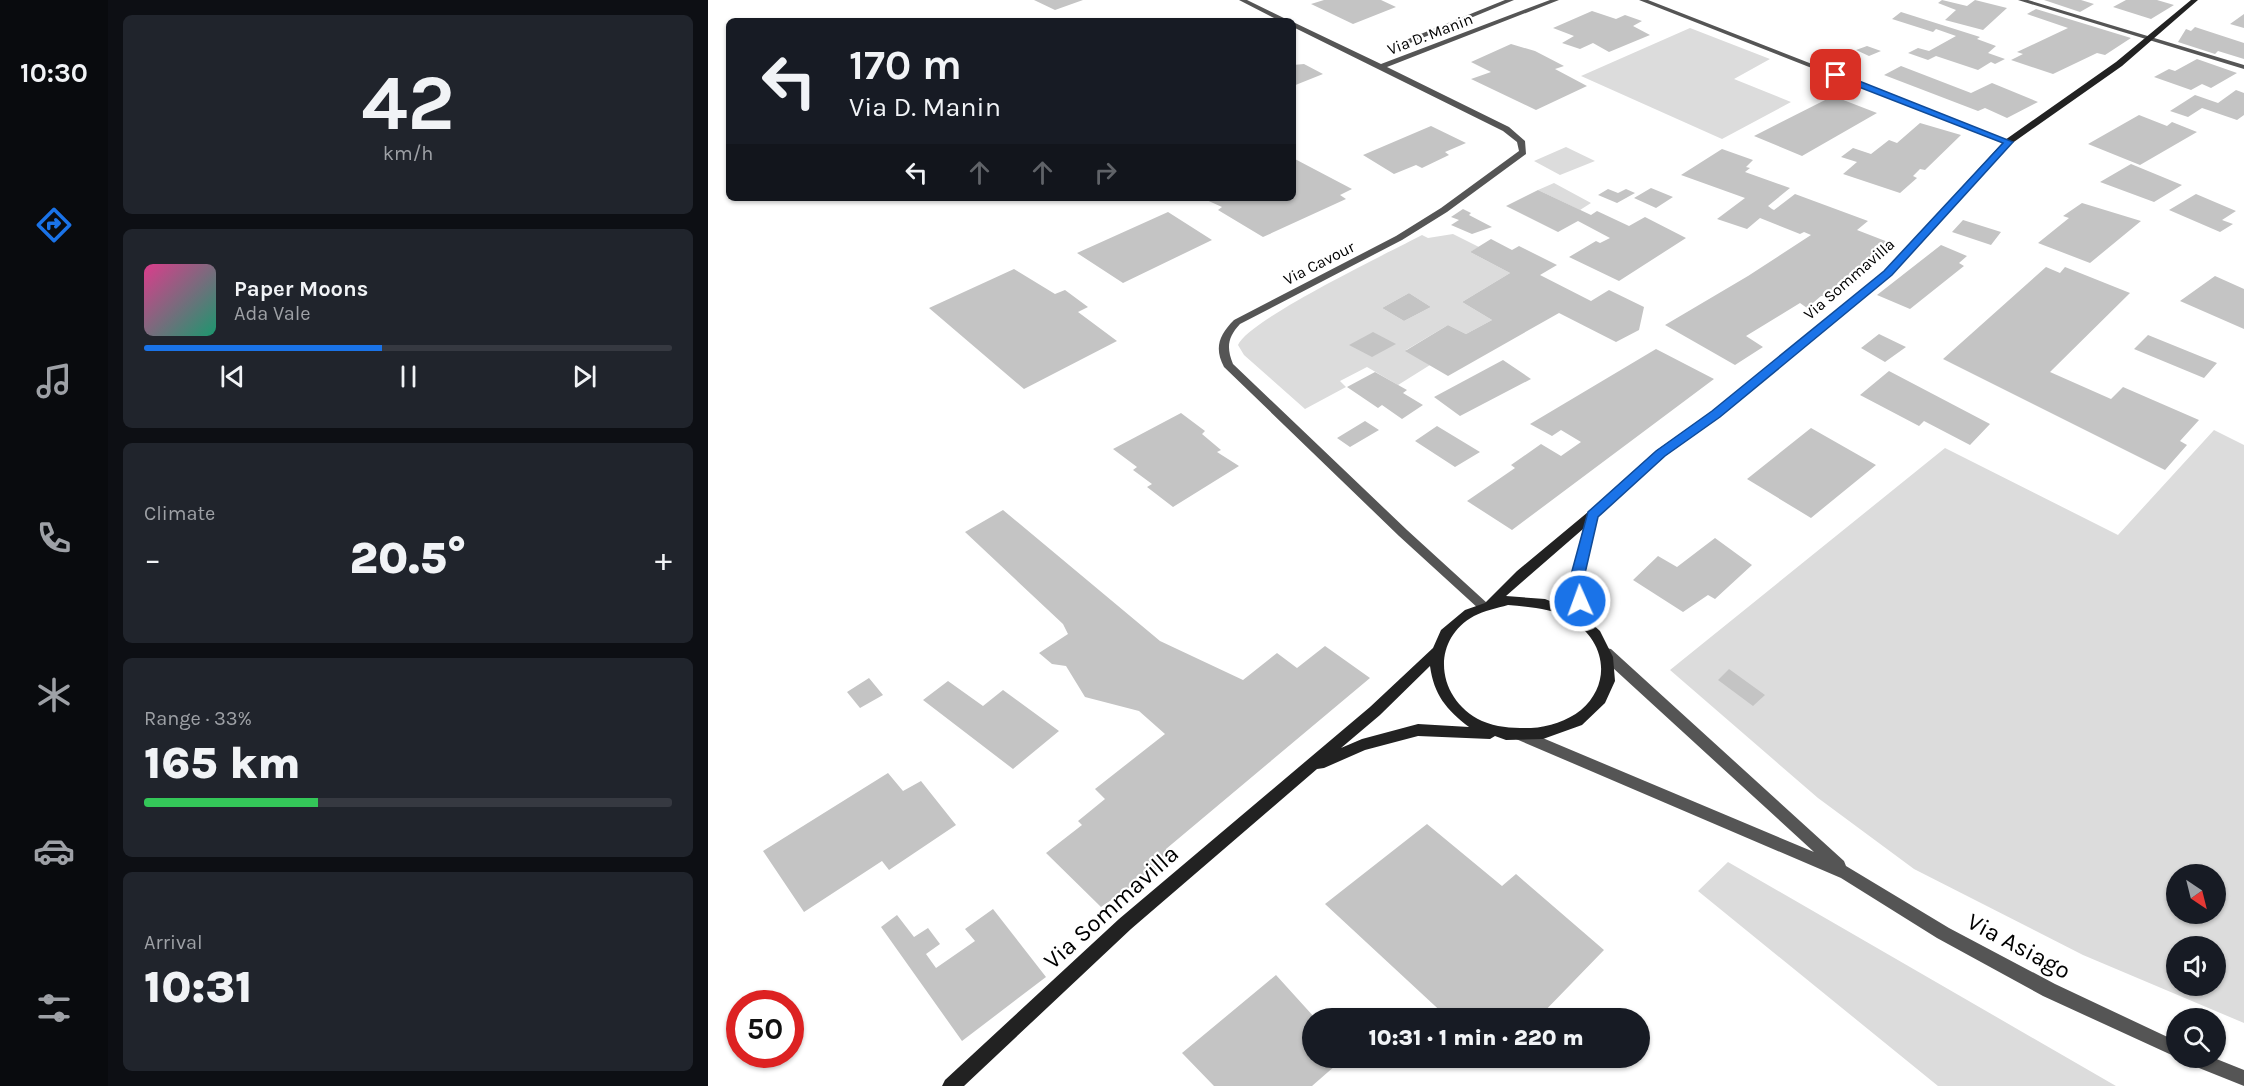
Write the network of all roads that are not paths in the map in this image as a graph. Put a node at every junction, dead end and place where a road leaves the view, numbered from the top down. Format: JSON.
{"nodes":[{"id":1,"x":1242,"y":0,"type":"edge"},
{"id":2,"x":1511,"y":0,"type":"edge"},
{"id":3,"x":1556,"y":0,"type":"edge"},
{"id":4,"x":1642,"y":0,"type":"edge"},
{"id":5,"x":2021,"y":0,"type":"edge"},
{"id":6,"x":2195,"y":0,"type":"edge"},
{"id":7,"x":1280,"y":18,"type":"edge"},
{"id":8,"x":1296,"y":25,"type":"edge"},
{"id":9,"x":2148,"y":38,"type":"junction"},
{"id":10,"x":1395,"y":46,"type":"dead end"},
{"id":11,"x":1381,"y":67,"type":"junction"},
{"id":12,"x":2244,"y":67,"type":"edge"},
{"id":13,"x":2008,"y":142,"type":"junction"},
{"id":14,"x":1592,"y":515,"type":"junction"},
{"id":15,"x":1487,"y":604,"type":"junction"},
{"id":16,"x":1583,"y":620,"type":"junction"},
{"id":17,"x":1436,"y":652,"type":"junction"},
{"id":18,"x":1606,"y":653,"type":"junction"},
{"id":19,"x":1503,"y":733,"type":"junction"},
{"id":20,"x":1521,"y":735,"type":"junction"},
{"id":21,"x":1307,"y":769,"type":"junction"},
{"id":22,"x":1846,"y":873,"type":"junction"},
{"id":23,"x":2166,"y":1044,"type":"edge"},
{"id":24,"x":2218,"y":1068,"type":"edge"},
{"id":25,"x":2244,"y":1079,"type":"edge"},
{"id":26,"x":951,"y":1086,"type":"edge"}],
"edges":[{"from":1,"to":7,"type":"street"},
{"from":2,"to":10,"type":"street"},
{"from":3,"to":11,"type":"street","name":"Via D. Manin"},
{"from":4,"to":13,"type":"street"},
{"from":5,"to":9,"type":"street"},
{"from":6,"to":9,"type":"main road","name":"Via Sommavilla"},
{"from":8,"to":11,"type":"street","name":"Via Cavour"},
{"from":9,"to":12,"type":"street"},
{"from":9,"to":13,"type":"main road","name":"Via Sommavilla"},
{"from":11,"to":15,"type":"street","name":"Via Cavour"},
{"from":13,"to":14,"type":"main road","name":"Via Sommavilla"},
{"from":14,"to":15,"type":"main road","name":"Via Sommavilla"},
{"from":14,"to":16,"type":"main road","name":"Via Sommavilla"},
{"from":15,"to":16,"type":"main road","name":"Via Sommavilla"},
{"from":15,"to":17,"type":"main road","name":"Via Sommavilla"},
{"from":16,"to":18,"type":"main road","name":"Via Sommavilla"},
{"from":17,"to":19,"type":"main road","name":"Via Sommavilla"},
{"from":17,"to":21,"type":"main road","name":"Via Sommavilla"},
{"from":18,"to":20,"type":"main road","name":"Via Sommavilla"},
{"from":18,"to":22,"type":"street","name":"Via Asiago"},
{"from":19,"to":20,"type":"main road","name":"Via Sommavilla"},
{"from":19,"to":21,"type":"main road","name":"Via Sommavilla"},
{"from":20,"to":22,"type":"street","name":"Via Asiago"},
{"from":21,"to":26,"type":"main road","name":"Via Sommavilla"},
{"from":22,"to":23,"type":"street","name":"Via Asiago"},
{"from":24,"to":25,"type":"street"}]}
